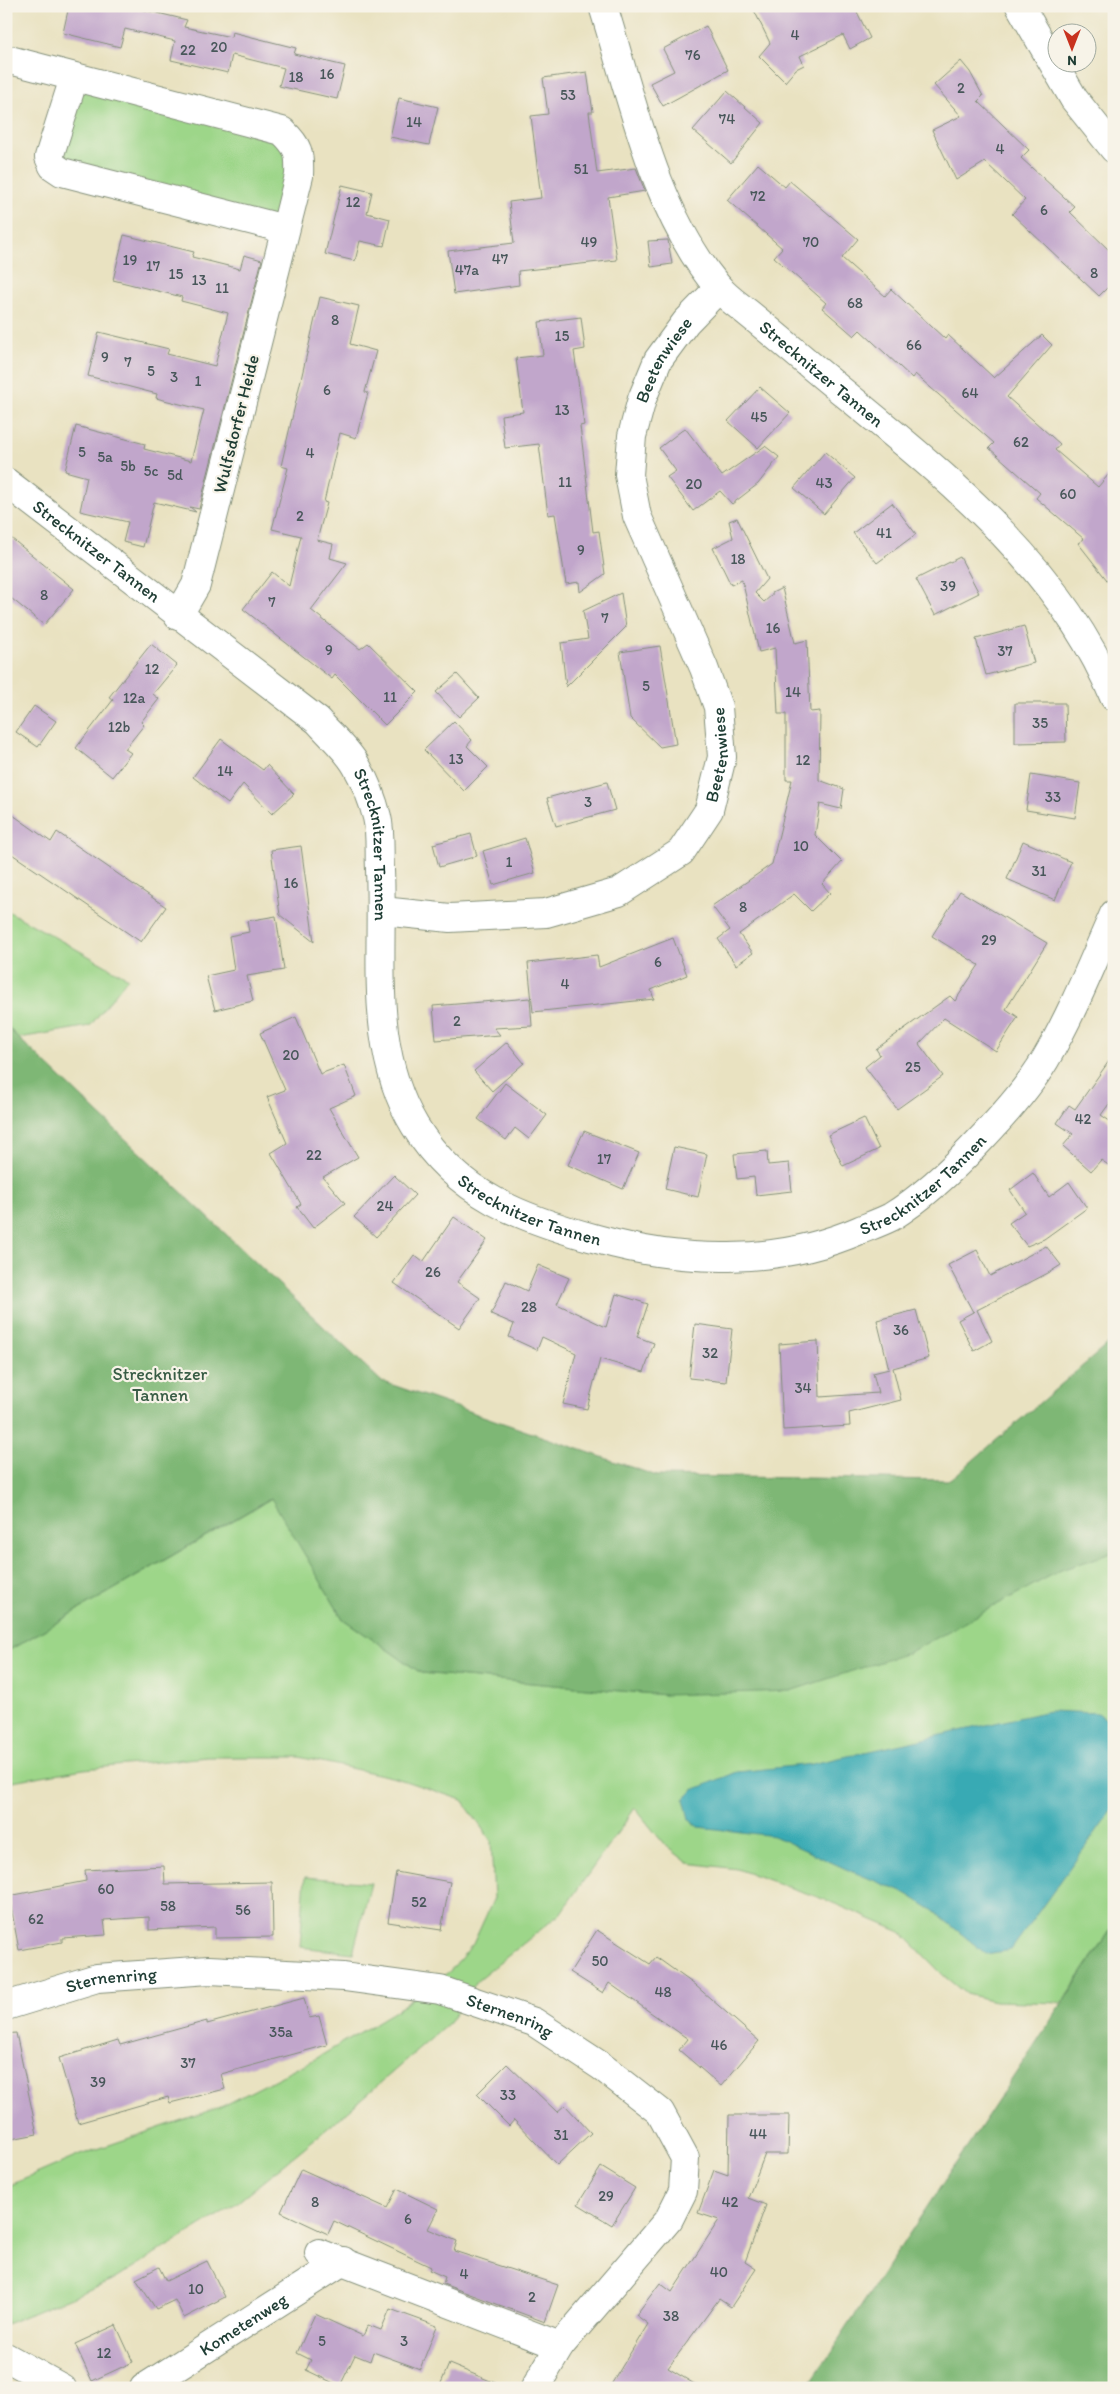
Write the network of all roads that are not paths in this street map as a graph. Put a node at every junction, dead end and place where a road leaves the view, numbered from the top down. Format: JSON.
{"nodes":[{"id":1,"x":603,"y":6,"type":"edge"},
{"id":2,"x":1020,"y":6,"type":"edge"},
{"id":3,"x":6,"y":59,"type":"edge"},
{"id":4,"x":74,"y":78,"type":"junction"},
{"id":5,"x":1114,"y":149,"type":"edge"},
{"id":6,"x":285,"y":229,"type":"junction"},
{"id":7,"x":719,"y":288,"type":"junction"},
{"id":8,"x":6,"y":482,"type":"edge"},
{"id":9,"x":178,"y":616,"type":"junction"},
{"id":10,"x":1114,"y":697,"type":"edge"},
{"id":11,"x":382,"y":911,"type":"junction"},
{"id":12,"x":1114,"y":914,"type":"edge"},
{"id":13,"x":6,"y":2006,"type":"edge"},
{"id":14,"x":560,"y":2346,"type":"junction"},
{"id":15,"x":6,"y":2357,"type":"edge"},
{"id":16,"x":62,"y":2388,"type":"edge"},
{"id":17,"x":144,"y":2388,"type":"edge"},
{"id":18,"x":535,"y":2388,"type":"edge"}],
"edges":[{"from":1,"to":7,"type":"street","name":"Strecknitzer Tannen"},
{"from":2,"to":5,"type":"street"},
{"from":3,"to":4,"type":"street","name":"Wulfsdorfer Heide"},
{"from":4,"to":6,"type":"street","name":"Wulfsdorfer Heide"},
{"from":4,"to":6,"type":"street"},
{"from":6,"to":9,"type":"street","name":"Wulfsdorfer Heide"},
{"from":7,"to":10,"type":"street","name":"Strecknitzer Tannen"},
{"from":7,"to":11,"type":"street","name":"Beetenwiese"},
{"from":8,"to":9,"type":"street","name":"Strecknitzer Tannen"},
{"from":9,"to":11,"type":"street","name":"Strecknitzer Tannen"},
{"from":11,"to":12,"type":"street","name":"Strecknitzer Tannen"},
{"from":13,"to":14,"type":"street","name":"Sternenring"},
{"from":14,"to":17,"type":"street","name":"Kometenweg"},
{"from":14,"to":18,"type":"street","name":"Sternenring"},
{"from":15,"to":16,"type":"street"}]}
